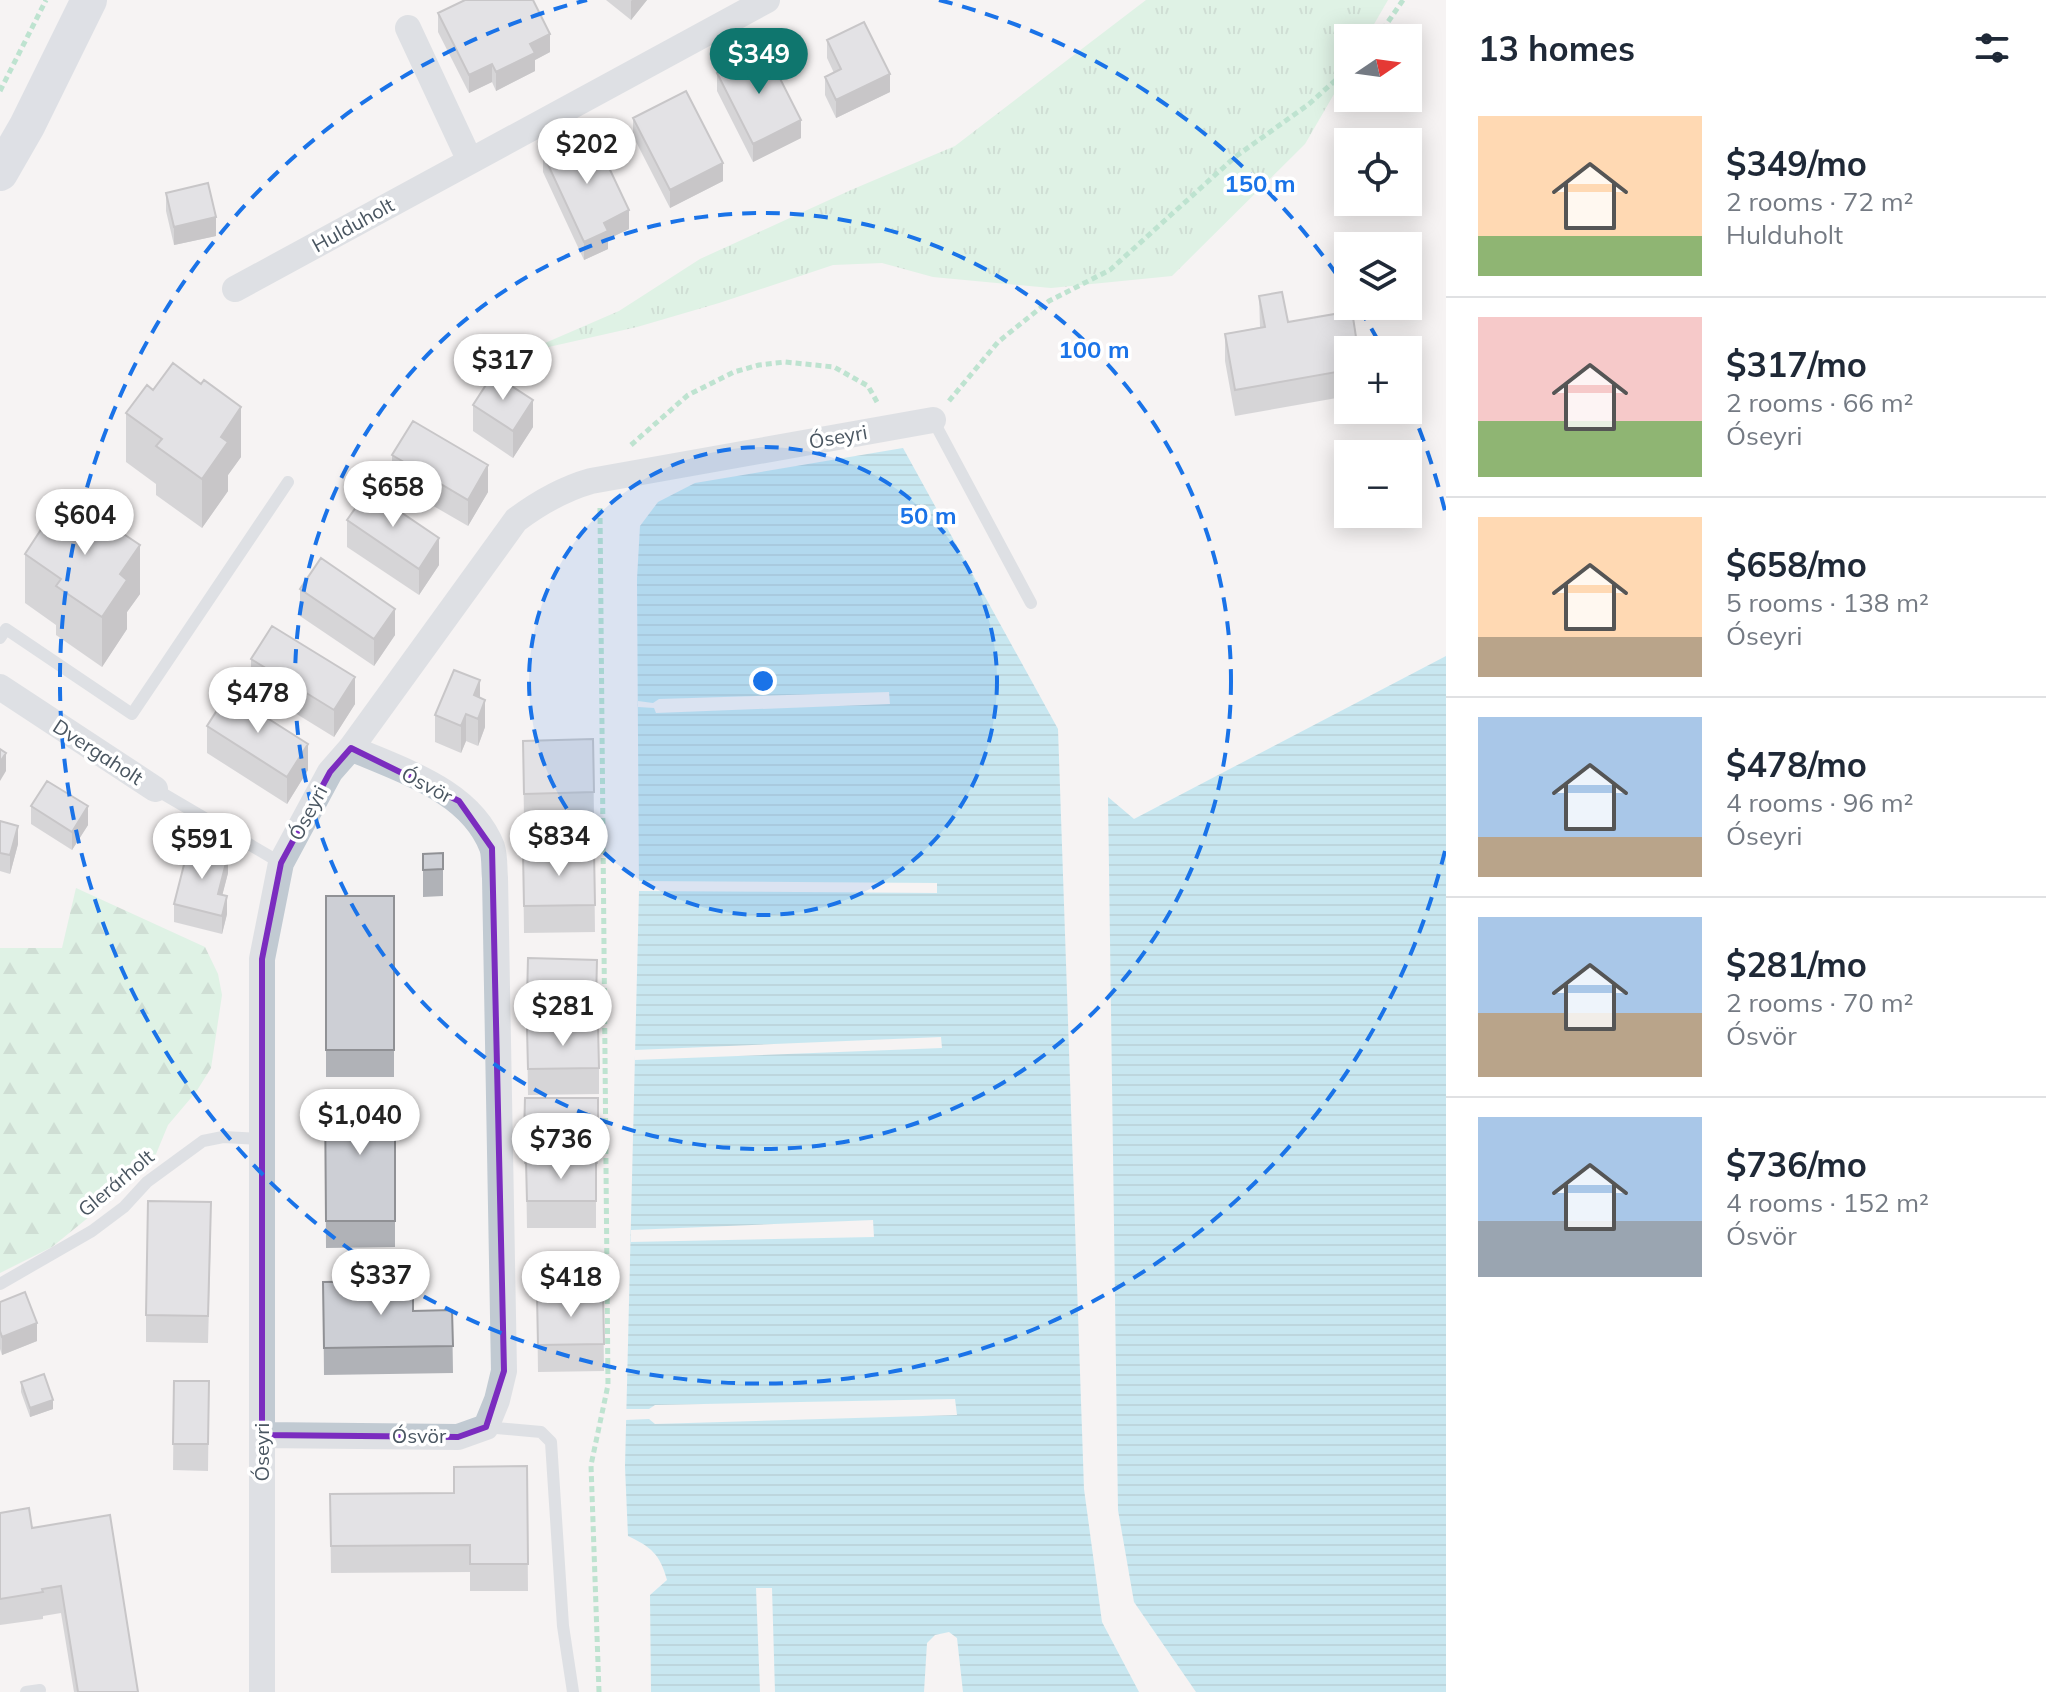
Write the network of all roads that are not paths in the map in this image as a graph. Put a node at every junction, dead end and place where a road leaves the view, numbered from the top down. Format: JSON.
{"nodes":[{"id":1,"x":89,"y":0,"type":"edge"},
{"id":2,"x":767,"y":0,"type":"edge"},
{"id":3,"x":408,"y":28,"type":"dead end"},
{"id":4,"x":470,"y":161,"type":"junction"},
{"id":5,"x":0,"y":173,"type":"edge"},
{"id":6,"x":235,"y":289,"type":"dead end"},
{"id":7,"x":933,"y":420,"type":"joint"},
{"id":8,"x":288,"y":482,"type":"dead end"},
{"id":9,"x":1031,"y":603,"type":"dead end"},
{"id":10,"x":2,"y":631,"type":"edge"},
{"id":11,"x":0,"y":687,"type":"edge"},
{"id":12,"x":351,"y":748,"type":"junction"},
{"id":13,"x":155,"y":789,"type":"joint"},
{"id":14,"x":281,"y":863,"type":"junction"},
{"id":15,"x":263,"y":1139,"type":"junction"},
{"id":16,"x":0,"y":1284,"type":"edge"},
{"id":17,"x":486,"y":1427,"type":"junction"},
{"id":18,"x":262,"y":1435,"type":"junction"},
{"id":19,"x":40,"y":1690,"type":"dead end"},
{"id":20,"x":26,"y":1692,"type":"edge"},
{"id":21,"x":262,"y":1692,"type":"edge"},
{"id":22,"x":573,"y":1692,"type":"edge"}],
"edges":[{"from":1,"to":5,"type":"street"},
{"from":2,"to":4,"type":"street","name":"Hulduholt"},
{"from":3,"to":4,"type":"street"},
{"from":4,"to":6,"type":"street","name":"Hulduholt"},
{"from":7,"to":9,"type":"lane"},
{"from":7,"to":12,"type":"street","name":"Óseyri"},
{"from":8,"to":10,"type":"lane"},
{"from":11,"to":13,"type":"street","name":"Dvergaholt"},
{"from":12,"to":14,"type":"street","name":"Óseyri"},
{"from":12,"to":17,"type":"street","name":"Ósvör"},
{"from":13,"to":14,"type":"lane","name":"Dvergaholt"},
{"from":14,"to":15,"type":"street","name":"Óseyri"},
{"from":15,"to":16,"type":"lane","name":"Glerárholt"},
{"from":15,"to":18,"type":"street","name":"Óseyri"},
{"from":17,"to":18,"type":"street","name":"Ósvör"},
{"from":17,"to":22,"type":"lane"},
{"from":18,"to":21,"type":"street","name":"Óseyri"},
{"from":19,"to":20,"type":"lane"}]}
